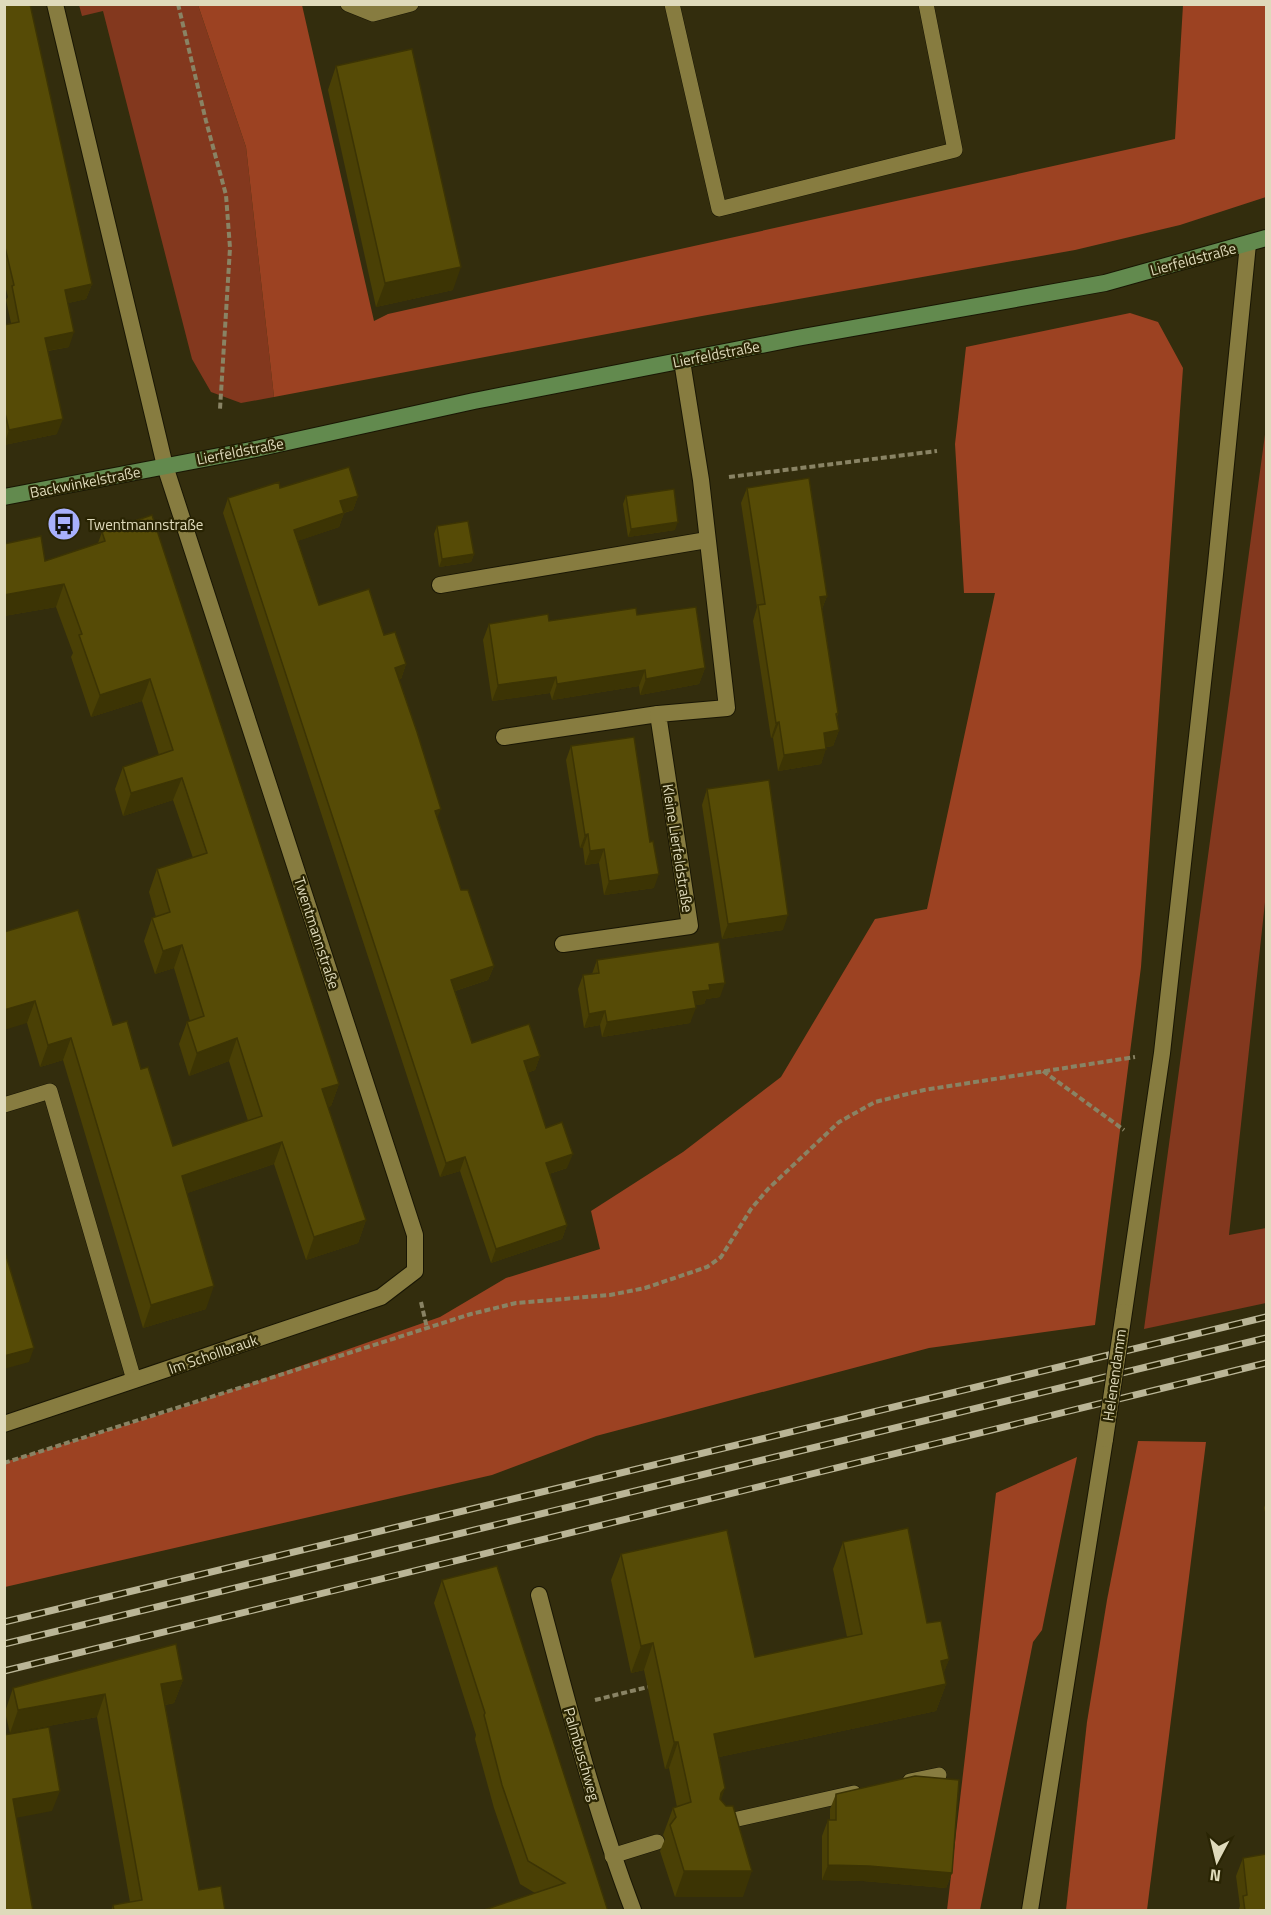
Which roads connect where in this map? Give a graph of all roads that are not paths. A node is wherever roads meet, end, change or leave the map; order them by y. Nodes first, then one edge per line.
1 (55, 4) edge
2 (348, 4) edge
3 (411, 4) edge
4 (672, 4) edge
5 (926, 4) edge
6 (1266, 238) edge
7 (1248, 244) junction
8 (682, 361) junction
9 (165, 466) junction
10 (4, 497) edge
11 (706, 540) junction
12 (441, 585) dead end
13 (657, 714) junction
14 (504, 737) dead end
15 (563, 944) dead end
16 (4, 1105) edge
17 (415, 1271) joint
18 (134, 1380) junction
19 (4, 1424) edge
20 (539, 1595) dead end
21 (939, 1775) dead end
22 (893, 1785) edge
23 (870, 1790) edge
24 (720, 1823) edge
25 (657, 1842) dead end
26 (612, 1856) junction
27 (633, 1911) edge
28 (1030, 1911) edge

1 - 9 street, Twentmannstraße
2 - 3 lane
4 - 5 lane
6 - 7 main road, Lierfeldstraße
7 - 8 main road, Lierfeldstraße
7 - 28 street, Helenendamm, bridge
8 - 9 main road, Lierfeldstraße
8 - 11 street
9 - 10 main road, Backwinkelstraße
9 - 17 street, Twentmannstraße
11 - 12 street
11 - 13 street
13 - 14 street
13 - 15 street, Kleine Lierfeldstraße
16 - 18 lane
17 - 18 street, Im Schollbrauk
18 - 19 street, Im Schollbrauk
20 - 26 street, Palmbuschweg
21 - 22 lane
23 - 24 lane
25 - 26 lane
26 - 27 street, Palmbuschweg

